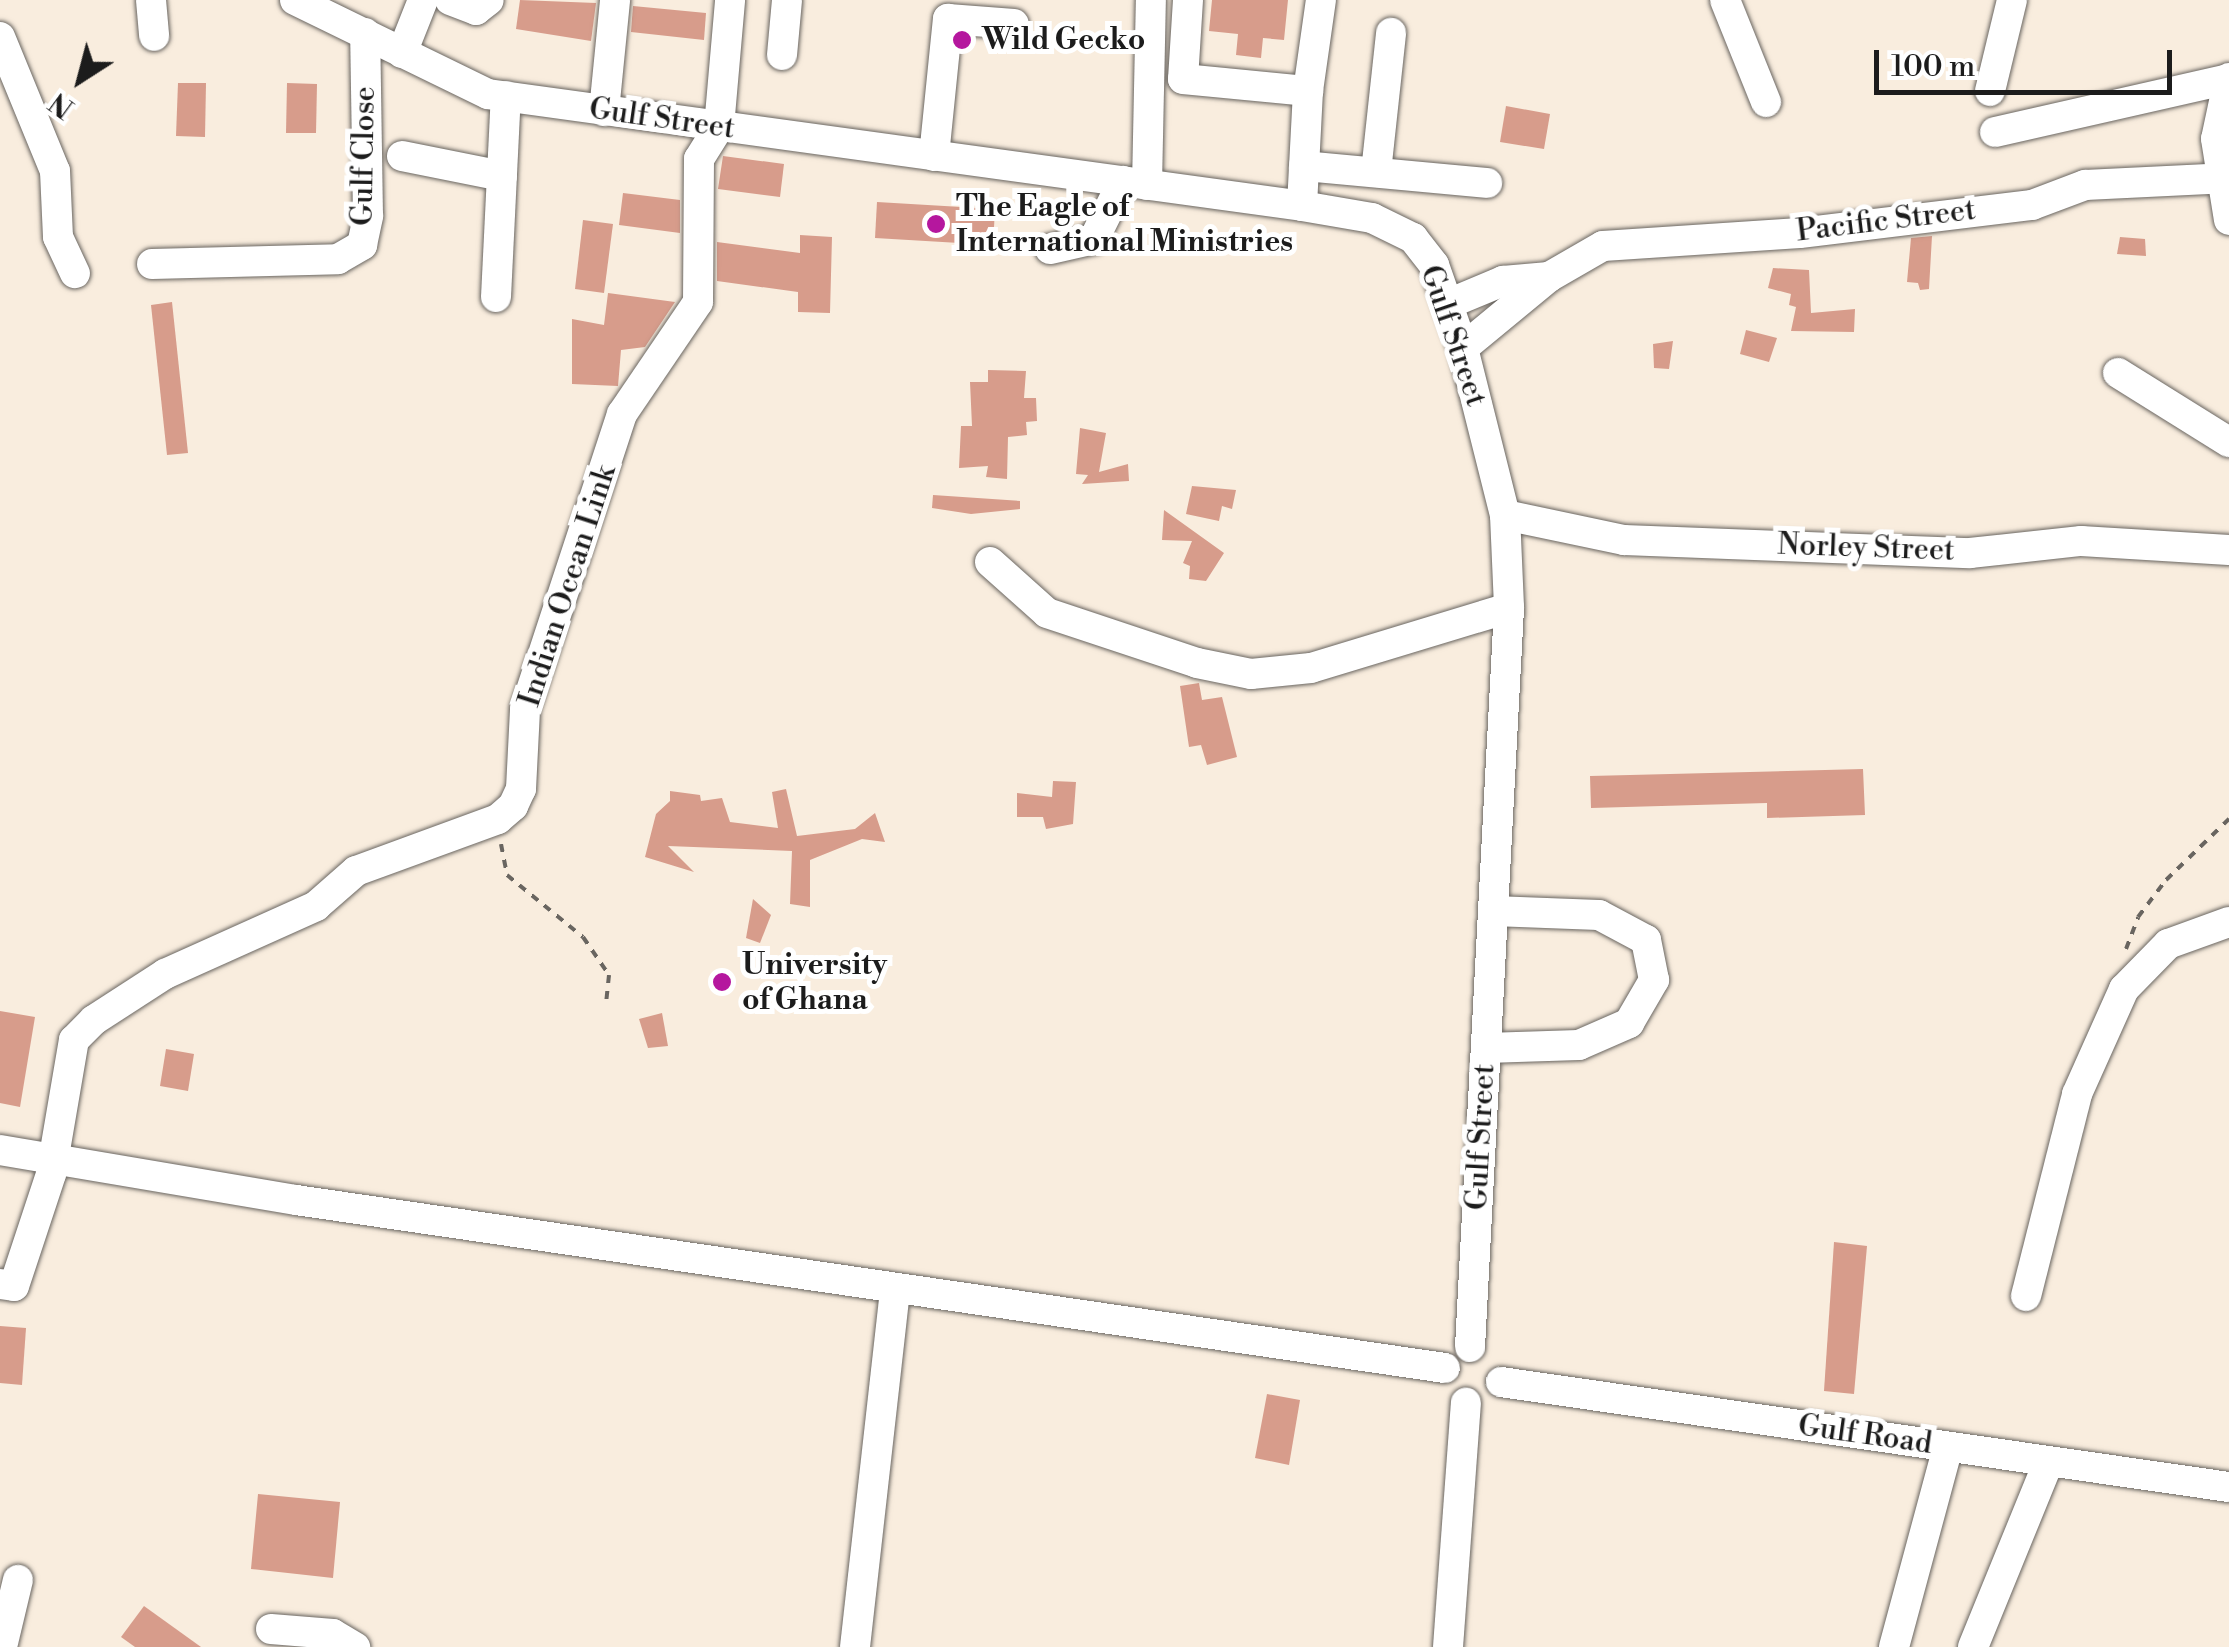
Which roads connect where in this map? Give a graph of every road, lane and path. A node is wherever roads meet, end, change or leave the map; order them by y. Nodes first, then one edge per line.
1 (151, 0) edge
2 (295, 0) edge
3 (423, 0) edge
4 (450, 0) edge
5 (488, 0) edge
6 (615, 0) edge
7 (730, 0) edge
8 (786, 0) edge
9 (1152, 0) edge
10 (1188, 0) edge
11 (1321, 0) edge
12 (1726, 0) edge
13 (2012, 0) edge
14 (1014, 24) dead end
15 (366, 33) junction
16 (1391, 33) dead end
17 (154, 36) dead end
18 (0, 37) edge
19 (402, 52) junction
20 (782, 55) dead end
21 (2229, 78) edge
22 (1308, 91) junction
23 (1990, 91) dead end
24 (506, 96) junction
25 (1766, 102) dead end
26 (604, 110) junction
27 (719, 127) junction
28 (1995, 132) dead end
29 (402, 156) dead end
30 (934, 156) junction
31 (1304, 166) junction
32 (1376, 172) junction
33 (502, 176) junction
34 (2223, 178) edge
35 (1135, 183) junction
36 (1487, 183) dead end
37 (1302, 206) junction
38 (2229, 220) edge
39 (1050, 248) dead end
40 (152, 264) dead end
41 (75, 273) dead end
42 (1548, 276) junction
43 (496, 297) dead end
44 (1448, 304) junction
45 (1463, 348) junction
46 (2118, 373) dead end
47 (2229, 442) edge
48 (1505, 514) junction
49 (2229, 550) edge
50 (990, 562) dead end
51 (1509, 608) junction
52 (498, 819) junction
53 (2229, 819) edge
54 (1493, 911) junction
55 (2229, 922) edge
56 (2124, 988) junction
57 (606, 1004) dead end
58 (1486, 1048) junction
59 (0, 1150) edge
60 (54, 1161) junction
61 (7, 1285) edge
62 (895, 1288) junction
63 (2026, 1296) dead end
64 (1470, 1346) junction
65 (1445, 1368) junction
66 (1500, 1382) junction
67 (1466, 1403) junction
68 (1948, 1447) junction
69 (2048, 1462) junction
70 (2229, 1487) edge
71 (18, 1580) dead end
72 (271, 1629) dead end
73 (2, 1647) edge
74 (356, 1647) edge
75 (856, 1647) edge
76 (1448, 1647) edge
77 (1894, 1647) edge
78 (1972, 1647) edge

1 - 17 street
2 - 15 street, Gulf Street
3 - 19 street
4 - 5 street
6 - 26 street
7 - 27 street, Indian Ocean Link
8 - 20 street
9 - 35 street
10 - 22 street
11 - 22 street
12 - 25 street
13 - 23 street
14 - 30 street
15 - 19 street, Gulf Street
15 - 40 street, Gulf Close
16 - 32 street
18 - 41 street
19 - 24 street, Gulf Street
21 - 28 street
21 - 34 street
22 - 31 street
24 - 26 street, Gulf Street
24 - 33 street
26 - 27 street, Gulf Street
27 - 30 street, Gulf Street
27 - 52 street, Indian Ocean Link
29 - 33 street
30 - 35 street, Gulf Street
31 - 32 street
31 - 37 street
32 - 36 street
33 - 43 street
34 - 38 street
34 - 42 street, Pacific Street
35 - 37 street, Gulf Street
35 - 39 street
37 - 44 street, Gulf Street
42 - 44 street, Pacific Street
42 - 45 street, Pacific Street
44 - 45 street, Gulf Street
45 - 48 street, Gulf Street
46 - 47 street
48 - 49 street, Norley Street
48 - 51 street, Gulf Street
50 - 51 street
51 - 54 street, Gulf Street
52 - 57 path
52 - 60 street
53 - 56 path
54 - 58 street, Gulf Street
54 - 58 street
55 - 56 street
56 - 63 street
58 - 64 street, Gulf Street
59 - 60 street
60 - 61 street
60 - 62 street
62 - 65 street
62 - 75 street
64 - 65 street
64 - 66 street
65 - 67 street
66 - 67 street
66 - 68 street, Gulf Road
67 - 76 street
68 - 69 street, Gulf Road
68 - 77 street
69 - 70 street, Gulf Road
69 - 78 street
71 - 73 street
72 - 74 street

